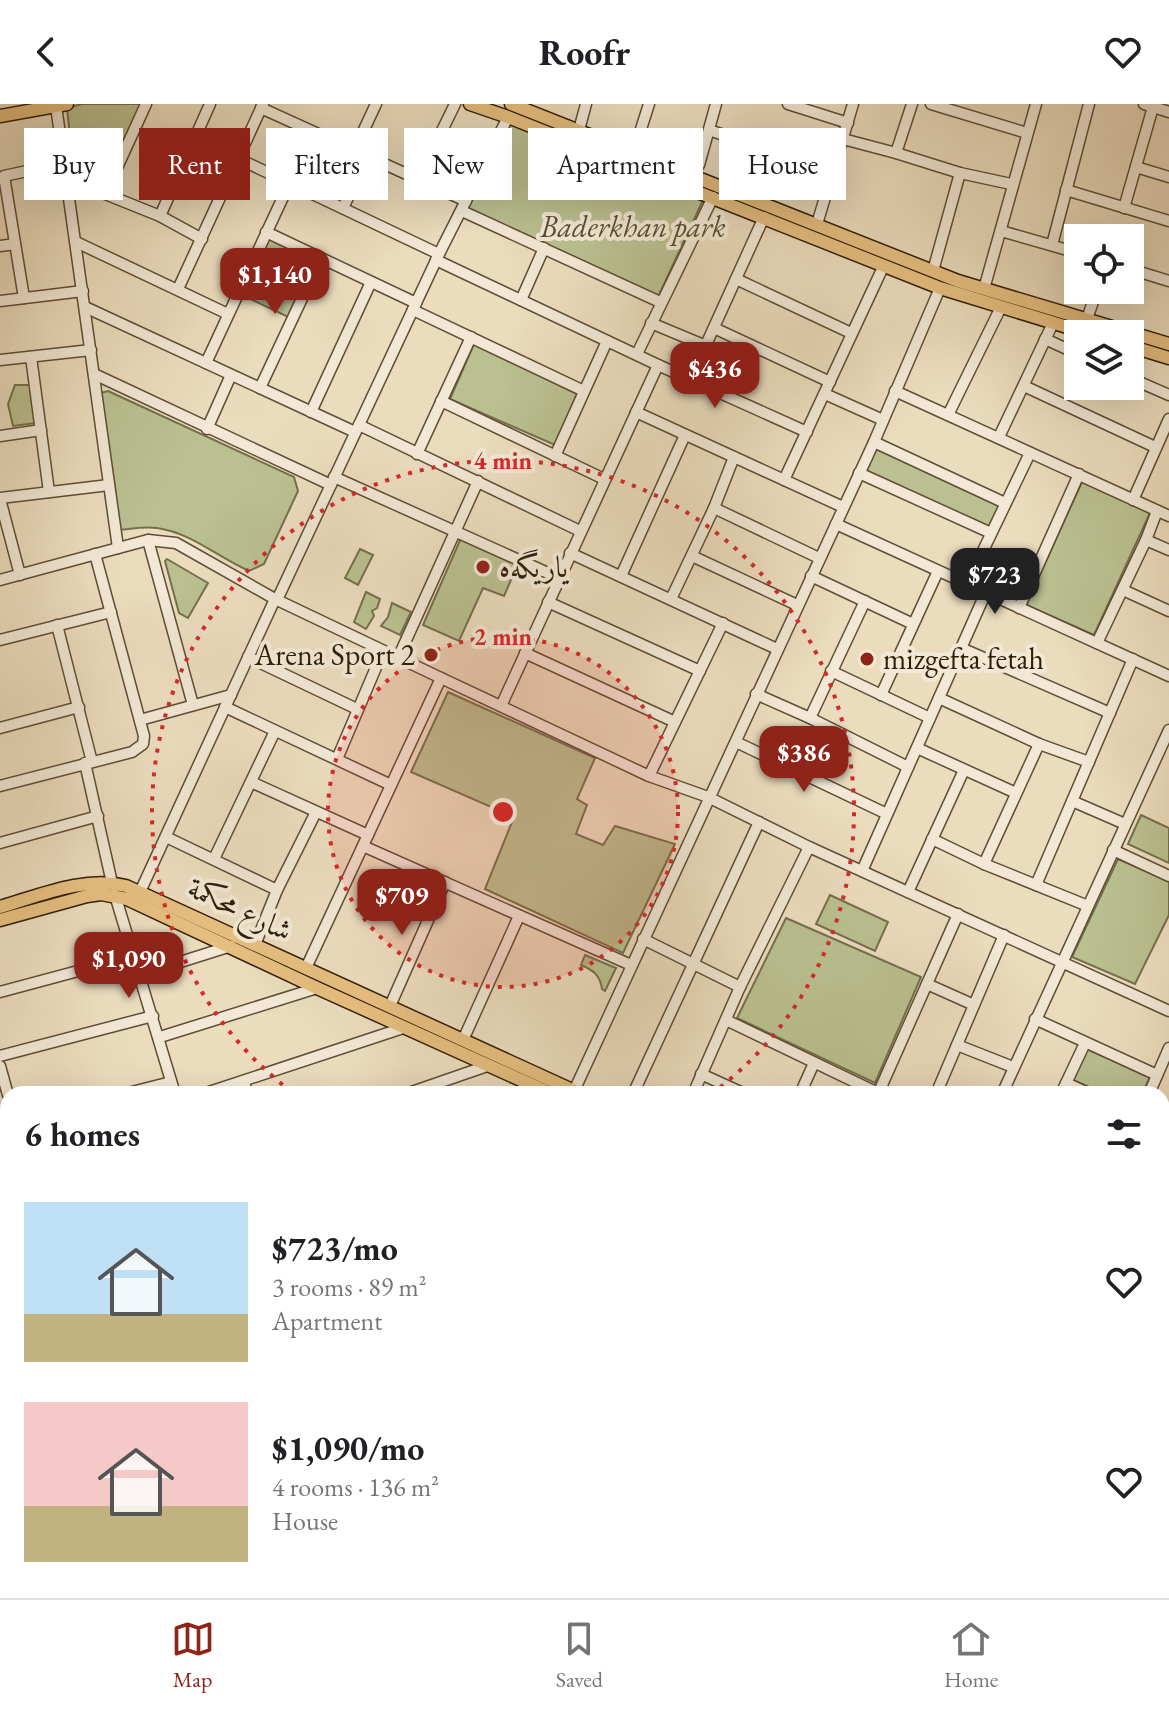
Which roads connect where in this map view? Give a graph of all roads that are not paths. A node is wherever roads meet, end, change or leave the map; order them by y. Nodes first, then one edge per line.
1 (146, 104) edge
2 (210, 104) edge
3 (376, 104) edge
4 (455, 104) edge
5 (586, 104) edge
6 (649, 104) edge
7 (716, 104) edge
8 (853, 104) edge
9 (912, 104) edge
10 (931, 104) edge
11 (1036, 104) edge
12 (1089, 104) edge
13 (61, 105) edge
14 (477, 105) edge
15 (792, 105) edge
16 (1148, 105) edge
17 (262, 106) edge
18 (536, 109) edge
19 (510, 110) edge
20 (1169, 112) edge
21 (0, 116) edge
22 (848, 123) junction
23 (62, 128) edge
24 (307, 128) edge
25 (365, 128) edge
26 (443, 128) edge
27 (575, 128) edge
28 (580, 128) edge
29 (641, 128) edge
30 (846, 129) edge
31 (709, 130) junction
32 (719, 133) edge
33 (1027, 133) junction
34 (250, 134) edge
35 (846, 140) edge
36 (703, 151) edge
37 (896, 153) junction
38 (123, 155) edge
39 (1136, 167) junction
40 (24, 171) edge
41 (960, 173) junction
42 (2, 176) edge
43 (1169, 177) edge
44 (703, 179) edge
45 (1011, 184) junction
46 (1066, 190) junction
47 (713, 197) junction
48 (71, 200) edge
49 (123, 200) edge
50 (220, 200) edge
51 (281, 200) edge
52 (327, 200) edge
53 (347, 200) edge
54 (453, 200) edge
55 (824, 200) edge
56 (464, 206) junction
57 (343, 208) junction
58 (1124, 208) junction
59 (160, 216) junction
60 (764, 217) junction
61 (1169, 221) edge
62 (817, 224) junction
63 (1001, 231) junction
64 (266, 232) junction
65 (202, 239) junction
66 (76, 242) junction
67 (15, 244) junction
68 (1052, 245) junction
69 (0, 246) edge
70 (544, 248) junction
71 (1064, 249) edge
72 (438, 257) junction
73 (321, 258) junction
74 (884, 265) junction
75 (933, 271) junction
76 (1144, 273) edge
77 (736, 279) junction
78 (1169, 281) edge
79 (371, 282) junction
80 (940, 288) junction
81 (178, 289) junction
82 (984, 289) junction
83 (83, 291) junction
84 (24, 298) junction
85 (521, 300) junction
86 (0, 301) edge
87 (660, 302) junction
88 (1092, 304) edge
89 (85, 307) junction
90 (414, 307) junction
91 (1001, 307) junction
92 (228, 314) junction
93 (1087, 319) joint
94 (651, 323) junction
95 (1053, 323) junction
96 (1064, 326) edge
97 (714, 328) junction
98 (851, 333) junction
99 (471, 337) junction
100 (1144, 338) edge
101 (1045, 339) junction
102 (607, 341) junction
103 (1169, 344) edge
104 (706, 346) junction
105 (1064, 348) edge
106 (91, 350) junction
107 (1144, 350) edge
108 (637, 354) junction
109 (31, 357) junction
110 (1169, 358) edge
111 (0, 360) edge
112 (206, 363) junction
113 (658, 365) junction
114 (94, 374) junction
115 (231, 375) junction
116 (690, 380) junction
117 (830, 382) junction
118 (1144, 384) edge
119 (1024, 386) junction
120 (260, 388) junction
121 (584, 391) junction
122 (895, 391) junction
123 (825, 394) junction
124 (1169, 395) edge
125 (441, 401) junction
126 (311, 412) junction
127 (636, 412) junction
128 (948, 415) junction
129 (1169, 419) edge
130 (883, 420) junction
131 (207, 429) junction
132 (357, 429) junction
133 (41, 430) junction
134 (807, 432) junction
135 (685, 435) junction
136 (0, 436) edge
137 (999, 437) junction
138 (874, 442) junction
139 (1155, 447) junction
140 (1030, 453) junction
141 (417, 454) junction
142 (555, 456) junction
143 (734, 457) junction
144 (859, 473) junction
145 (1079, 474) junction
146 (604, 479) junction
147 (784, 480) junction
148 (332, 481) junction
149 (478, 481) junction
150 (109, 485) junction
151 (49, 492) junction
152 (0, 499) edge
153 (1133, 500) junction
154 (1005, 503) junction
155 (843, 507) junction
156 (714, 508) junction
157 (1157, 511) junction
158 (1169, 516) edge
159 (836, 524) junction
160 (454, 531) junction
161 (580, 531) junction
162 (991, 533) junction
163 (148, 540) junction
164 (1146, 540) junction
165 (118, 548) junction
166 (1169, 550) edge
167 (570, 553) junction
168 (95, 554) junction
169 (692, 556) junction
170 (819, 558) junction
171 (938, 571) junction
172 (20, 575) junction
173 (621, 576) junction
174 (811, 576) junction
175 (559, 578) junction
176 (0, 580) edge
177 (967, 584) junction
178 (1123, 590) junction
179 (986, 592) junction
180 (671, 599) junction
181 (276, 600) junction
182 (865, 601) junction
183 (548, 602) junction
184 (797, 605) junction
185 (1019, 608) junction
186 (1169, 611) edge
187 (111, 612) junction
188 (723, 623) junction
189 (913, 624) junction
190 (57, 625) junction
191 (0, 640) edge
192 (1097, 643) junction
193 (961, 648) junction
194 (777, 649) junction
195 (383, 651) junction
196 (525, 653) junction
197 (248, 657) junction
198 (398, 658) junction
199 (1133, 659) junction
200 (700, 671) junction
201 (831, 671) junction
202 (1169, 676) edge
203 (441, 678) junction
204 (756, 694) junction
205 (231, 695) junction
206 (881, 695) junction
207 (939, 698) junction
208 (193, 705) junction
209 (501, 706) junction
210 (79, 707) junction
211 (225, 707) junction
212 (357, 709) junction
213 (1110, 713) junction
214 (810, 718) junction
215 (930, 718) junction
216 (140, 720) junction
217 (675, 722) junction
218 (0, 728) edge
219 (1169, 730) edge
220 (275, 731) junction
221 (736, 742) junction
222 (1039, 744) junction
223 (917, 748) junction
224 (337, 759) junction
225 (89, 762) junction
226 (1089, 762) junction
227 (908, 767) junction
228 (964, 770) junction
229 (649, 776) junction
230 (251, 782) junction
231 (391, 785) junction
232 (0, 786) edge
233 (1016, 793) junction
234 (708, 797) junction
235 (1072, 801) junction
236 (316, 812) junction
237 (887, 814) junction
238 (98, 816) junction
239 (759, 822) junction
240 (1125, 824) junction
241 (368, 835) junction
242 (166, 837) junction
243 (932, 839) junction
244 (0, 843) edge
245 (363, 846) junction
246 (809, 847) junction
247 (1113, 850) junction
248 (214, 859) junction
249 (984, 864) junction
250 (862, 871) junction
251 (1169, 876) edge
252 (445, 882) junction
253 (1036, 885) junction
254 (113, 889) junction
255 (277, 890) junction
256 (140, 892) junction
257 (908, 892) junction
258 (1088, 906) junction
259 (0, 907) edge
260 (958, 914) junction
261 (519, 916) junction
262 (0, 920) edge
263 (1004, 935) junction
264 (643, 939) junction
265 (255, 945) junction
266 (231, 946) junction
267 (134, 956) junction
268 (1062, 961) junction
269 (694, 964) junction
270 (631, 965) junction
271 (306, 968) junction
272 (139, 975) junction
273 (927, 984) junction
274 (740, 987) junction
275 (317, 988) junction
276 (0, 992) edge
277 (343, 993) junction
278 (974, 1005) junction
279 (390, 1006) junction
280 (1169, 1011) edge
281 (153, 1016) junction
282 (1035, 1019) junction
283 (726, 1020) junction
284 (403, 1028) junction
285 (160, 1037) junction
286 (463, 1040) junction
287 (1085, 1043) junction
288 (957, 1045) junction
289 (1169, 1048) edge
290 (0, 1056) edge
291 (814, 1063) junction
292 (0, 1066) edge
293 (487, 1066) junction
294 (1013, 1067) junction
295 (701, 1074) junction
296 (1157, 1075) junction
297 (244, 1081) junction
298 (171, 1082) junction
299 (6, 1086) edge
300 (155, 1086) edge
301 (172, 1086) edge
302 (228, 1086) edge
303 (245, 1086) edge
304 (429, 1086) edge
305 (524, 1086) edge
306 (564, 1086) edge
307 (580, 1086) edge
308 (637, 1086) edge
309 (696, 1086) edge
310 (727, 1086) edge
311 (804, 1086) edge
312 (862, 1086) edge
313 (882, 1086) edge
314 (939, 1086) edge
315 (1005, 1086) edge
316 (1065, 1086) edge
317 (1152, 1086) edge
318 (39, 1598) edge
319 (60, 1598) edge

1 - 38 street
2 - 59 street
3 - 25 street
4 - 26 street
5 - 28 street
6 - 29 street
7 - 31 street
8 - 22 street
9 - 37 street
10 - 33 street
11 - 33 street
12 - 46 street
13 - 21 main road
13 - 23 street
14 - 19 main road
15 - 22 street
16 - 20 street
16 - 39 street
17 - 24 street
17 - 34 street
18 - 19 main road
18 - 27 main road
19 - 47 main road
19 - 56 street
22 - 30 street
31 - 32 street
31 - 36 street
33 - 45 street
35 - 37 street
37 - 41 street
39 - 43 street
39 - 58 street
40 - 42 street
41 - 45 street
41 - 75 street
42 - 67 street
44 - 62 main road
45 - 63 street
46 - 58 street
46 - 68 street
47 - 60 main road
47 - 87 street
48 - 66 street
49 - 59 street
50 - 65 street
51 - 64 street
52 - 57 street
53 - 57 street
54 - 56 street
55 - 62 street
56 - 70 street
56 - 72 street
57 - 72 street
58 - 61 street
59 - 65 street
60 - 74 main road
60 - 77 street
62 - 75 main road
63 - 68 street
63 - 82 street
64 - 73 street
64 - 92 street
65 - 81 street
66 - 81 street
66 - 83 street
67 - 69 street
67 - 84 street
68 - 71 street
70 - 85 street
70 - 87 street
72 - 85 street
72 - 90 street
73 - 79 street
73 - 120 street
74 - 80 main road
74 - 98 street
75 - 82 main road
76 - 78 street
77 - 97 street
77 - 98 street
79 - 90 street
79 - 126 street
80 - 91 main road
80 - 122 street
81 - 92 street
82 - 93 main road
83 - 84 street
83 - 89 street
84 - 86 street
85 - 102 street
87 - 94 street
88 - 93 street
89 - 106 street
89 - 112 street
90 - 99 street
90 - 132 street
91 - 95 main road
91 - 128 street
92 - 112 street
94 - 104 street
94 - 108 street
95 - 96 main road
95 - 101 street
97 - 104 street
97 - 117 street
98 - 117 street
99 - 121 street
99 - 125 street
100 - 103 main road
101 - 105 street
101 - 119 street
102 - 108 street
102 - 121 street
104 - 116 street
106 - 109 street
106 - 114 street
107 - 110 main road
108 - 113 street
109 - 111 street
109 - 133 street
112 - 115 street
113 - 116 street
113 - 127 street
114 - 131 street
114 - 150 street
115 - 120 street
115 - 131 street
116 - 134 street
117 - 123 street
118 - 124 street
119 - 137 street
119 - 139 street
120 - 126 street
121 - 142 street
122 - 128 street
122 - 130 street
123 - 130 street
123 - 134 street
125 - 141 street
125 - 142 street
126 - 132 street
127 - 135 street
127 - 146 street
128 - 137 street
129 - 139 street
130 - 138 street
131 - 148 street
132 - 141 street
132 - 148 street
133 - 136 street
133 - 151 street
134 - 147 street
135 - 143 street
135 - 173 street
137 - 140 street
138 - 144 street
138 - 154 street
139 - 153 street
140 - 145 street
140 - 154 street
141 - 149 street
142 - 146 street
143 - 147 street
143 - 156 street
144 - 155 street
144 - 162 street
145 - 153 street
145 - 185 street
146 - 161 street
147 - 155 street
148 - 160 street
148 - 181 street
149 - 160 street
149 - 161 street
150 - 151 street
150 - 165 street
151 - 152 street
152 - 172 street
153 - 157 street
154 - 162 street
155 - 159 street
156 - 169 street
156 - 170 street
157 - 158 street
157 - 164 street
159 - 170 street
159 - 171 street
160 - 175 street
160 - 198 street
161 - 167 street
162 - 177 street
163 - 165 street
163 - 181 street
163 - 208 street
164 - 166 street
164 - 178 street
165 - 168 street
167 - 173 street
167 - 175 street
168 - 172 street
168 - 187 street
169 - 180 street
169 - 184 street
170 - 174 street
171 - 177 street
171 - 189 street
172 - 176 street
173 - 180 street
174 - 182 street
174 - 184 street
175 - 183 street
177 - 179 street
178 - 186 street
178 - 192 street
179 - 185 street
179 - 193 street
180 - 188 street
181 - 195 street
181 - 197 street
182 - 189 street
182 - 201 street
183 - 196 street
183 - 200 street
184 - 194 street
185 - 192 street
187 - 190 street
187 - 216 street
188 - 194 street
188 - 200 street
189 - 206 street
190 - 191 street
190 - 210 street
192 - 199 street
193 - 207 street
193 - 213 street
194 - 204 street
195 - 198 street
195 - 212 street
196 - 209 street
196 - 217 street
197 - 205 street
197 - 212 street
198 - 203 street
199 - 202 street
199 - 213 street
200 - 217 street
201 - 206 street
201 - 214 street
203 - 209 street
203 - 231 street
204 - 214 street
204 - 221 street
205 - 208 street
205 - 211 street
206 - 215 street
207 - 215 street
207 - 222 street
208 - 216 street
209 - 229 street
210 - 218 street
210 - 225 street
211 - 220 street
211 - 242 street
212 - 224 street
213 - 226 street
214 - 227 street
215 - 223 street
216 - 225 street
217 - 229 street
219 - 240 street
220 - 224 street
220 - 230 street
221 - 234 street
221 - 237 street
222 - 226 street
222 - 233 street
223 - 227 street
223 - 228 street
224 - 231 street
225 - 232 street
225 - 238 street
226 - 235 street
227 - 237 street
228 - 233 street
228 - 243 street
229 - 234 street
230 - 236 street
230 - 248 street
231 - 241 street
233 - 249 street
234 - 239 street
234 - 264 street
235 - 240 street
235 - 253 street
236 - 241 street
236 - 255 street
237 - 250 street
238 - 244 street
238 - 254 street
239 - 246 street
239 - 269 street
240 - 247 street
241 - 245 street
242 - 248 street
242 - 256 street
243 - 249 street
243 - 257 street
245 - 252 street
245 - 271 street
246 - 250 street
246 - 274 street
247 - 251 street
247 - 258 street
248 - 255 street
249 - 253 street
250 - 257 street
252 - 261 street
252 - 279 street
253 - 258 street
254 - 256 main road, شارع محكمة
254 - 259 main road, شارع محكمة
254 - 262 main road, شارع محكمة
254 - 266 main road, شارع محكمة
254 - 267 street
255 - 265 street
256 - 265 main road, شارع محكمة
257 - 260 street
258 - 268 street
260 - 263 street
260 - 273 street
261 - 270 street
261 - 286 street
263 - 268 street
263 - 278 street
264 - 269 street
264 - 270 street
265 - 271 main road, شارع محكمة
266 - 272 street
266 - 275 main road, شارع محكمة
267 - 272 street
267 - 276 street
268 - 280 street
268 - 282 street
269 - 274 street
269 - 308 street
270 - 307 street
271 - 277 main road, شارع محكمة
272 - 281 street
273 - 278 street
273 - 313 street
274 - 283 street
275 - 277 main road, شارع محكمة
275 - 285 street
277 - 279 main road, شارع محكمة
277 - 284 main road, شارع محكمة
278 - 288 street
279 - 286 main road, شارع محكمة
281 - 285 street
281 - 290 street
282 - 287 street
282 - 294 street
283 - 291 street
283 - 295 street
284 - 293 main road, شارع محكمة
284 - 297 street
285 - 298 street
286 - 306 main road, شارع محكمة
287 - 296 street
287 - 316 street
288 - 294 street
288 - 314 street
289 - 296 street
291 - 311 street
291 - 312 street
292 - 299 street
293 - 304 street
293 - 305 main road, شارع محكمة
294 - 315 street
295 - 309 street
295 - 310 street
296 - 317 street
297 - 302 street
297 - 303 street
298 - 300 street
298 - 301 street
318 - 319 main road

